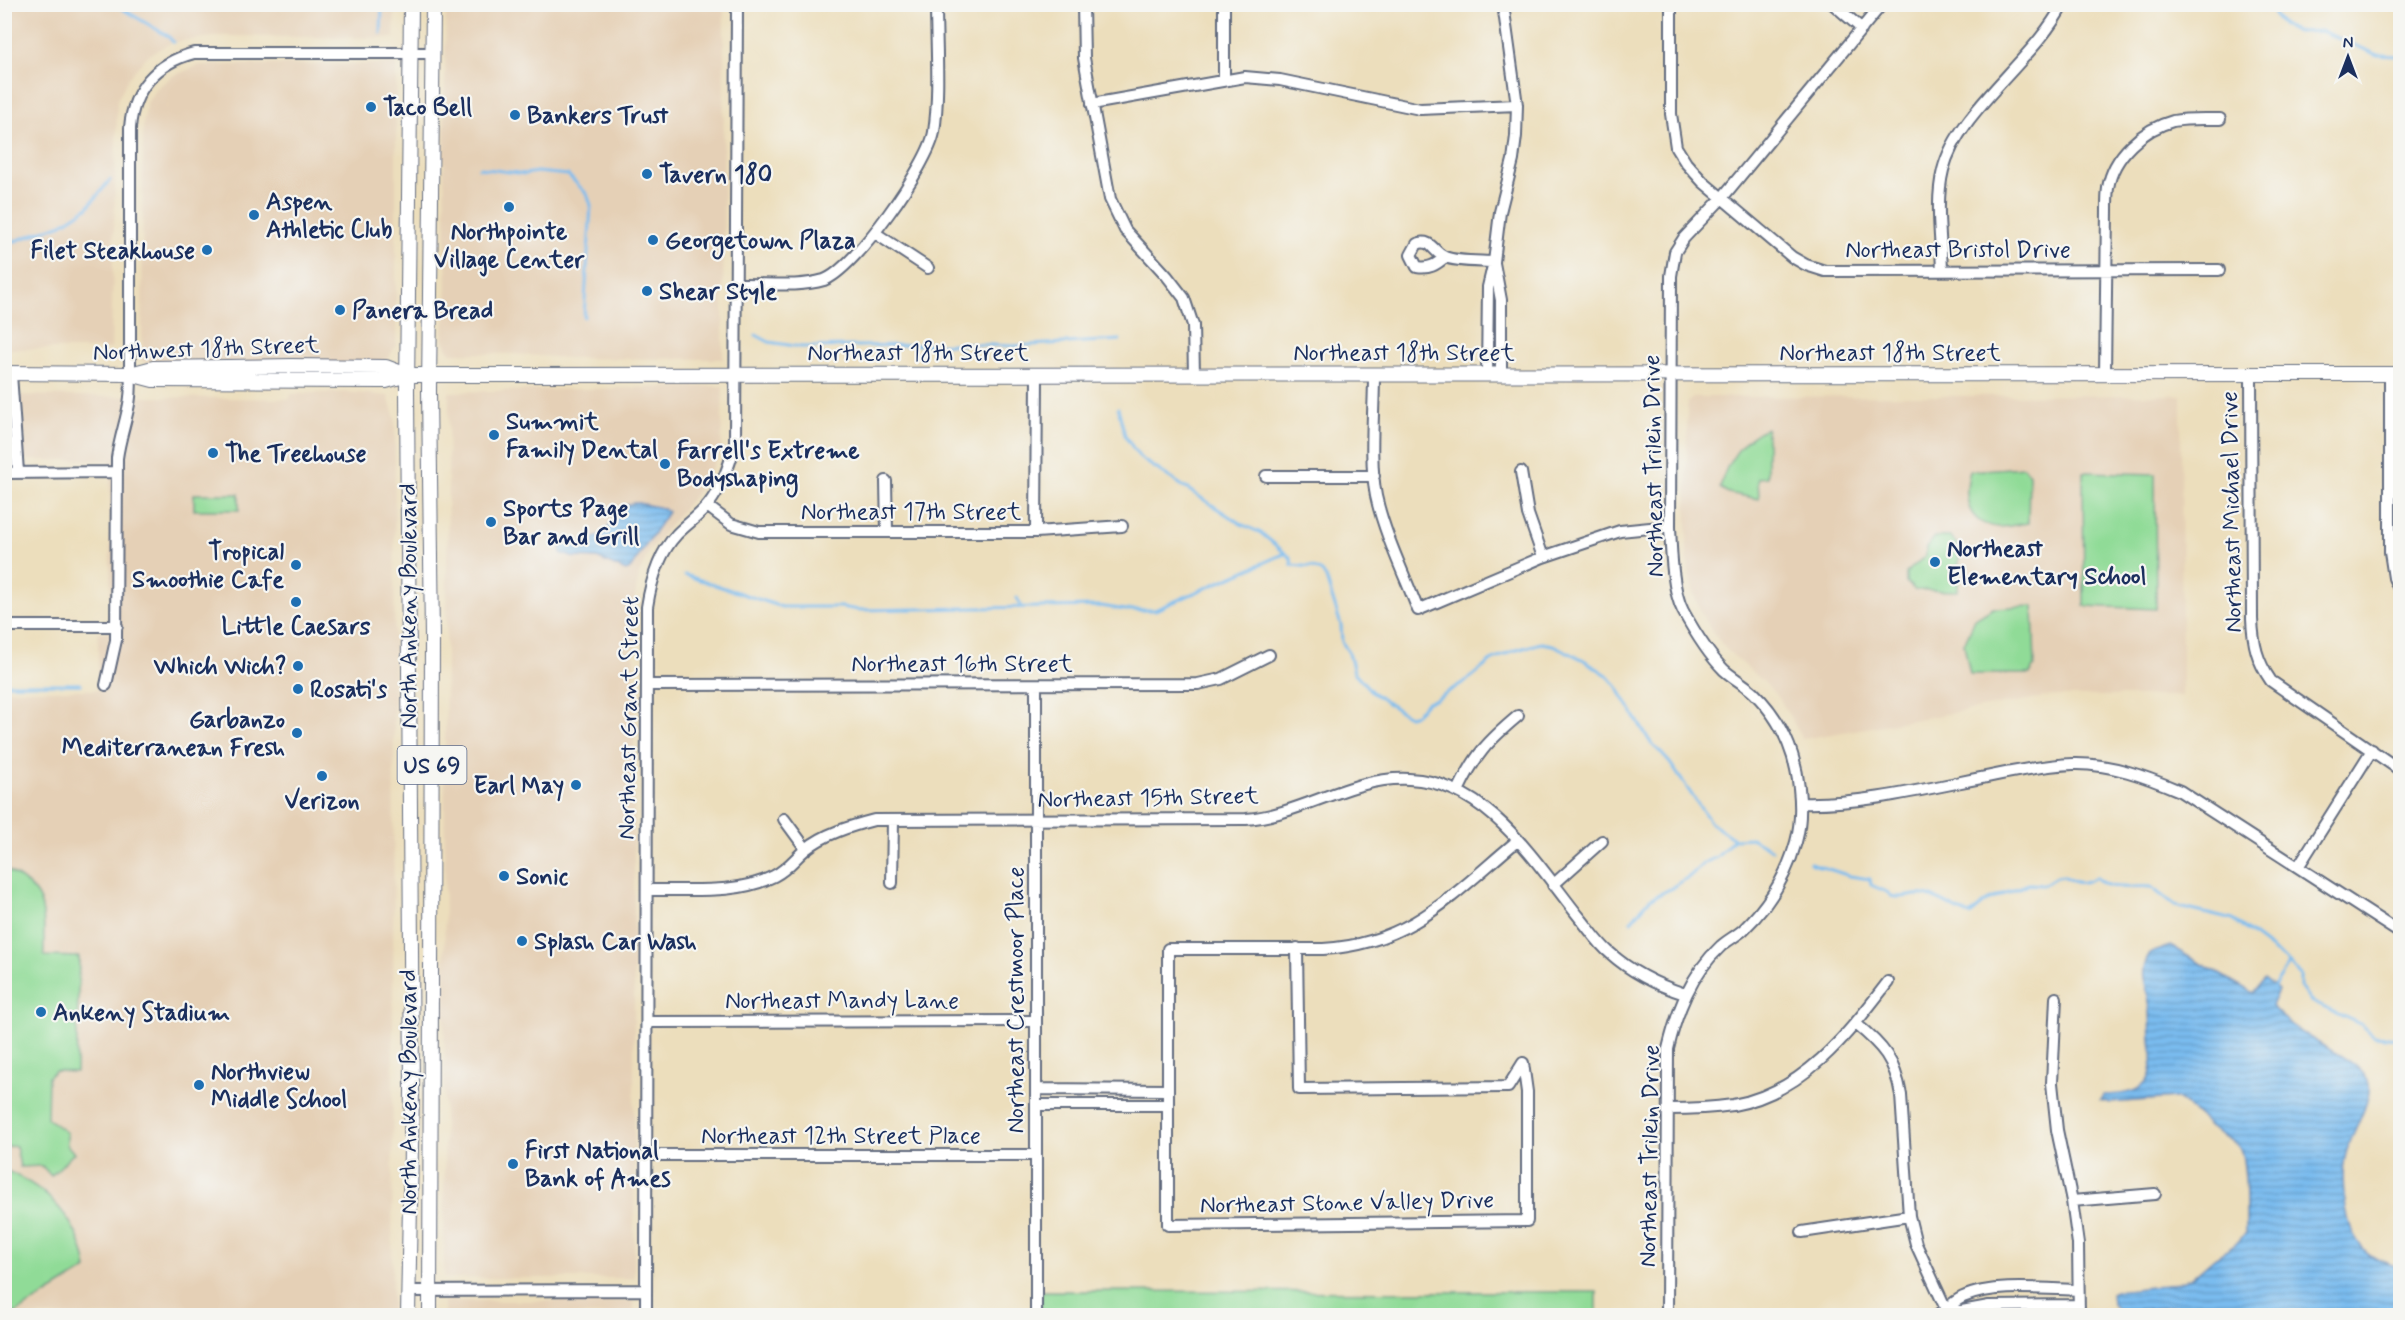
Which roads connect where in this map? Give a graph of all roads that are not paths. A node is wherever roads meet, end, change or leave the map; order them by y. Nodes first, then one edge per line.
1 (411, 4) edge
2 (433, 4) edge
3 (737, 4) edge
4 (936, 4) edge
5 (1083, 4) edge
6 (1224, 4) edge
7 (1503, 4) edge
8 (1671, 4) edge
9 (1833, 4) edge
10 (1882, 4) edge
11 (2063, 4) edge
12 (1862, 29) junction
13 (410, 52) junction
14 (432, 53) junction
15 (1224, 80) junction
16 (1092, 104) junction
17 (1517, 105) junction
18 (2220, 119) dead end
19 (1722, 198) junction
20 (875, 232) junction
21 (1445, 257) dead end
22 (1494, 262) junction
23 (928, 268) dead end
24 (1942, 270) junction
25 (2106, 270) junction
26 (2219, 270) dead end
27 (737, 284) junction
28 (6, 374) edge
29 (130, 374) junction
30 (1037, 374) junction
31 (2395, 374) edge
32 (407, 375) junction
33 (429, 375) junction
34 (1194, 375) junction
35 (1374, 375) junction
36 (1487, 375) junction
37 (1501, 375) junction
38 (1671, 375) junction
39 (2105, 375) junction
40 (2251, 375) junction
41 (736, 376) junction
42 (18, 472) junction
43 (116, 472) junction
44 (1521, 472) dead end
45 (4, 473) edge
46 (1266, 476) dead end
47 (1374, 476) junction
48 (886, 481) dead end
49 (706, 506) junction
50 (1122, 526) dead end
51 (1670, 526) junction
52 (887, 531) junction
53 (1036, 532) junction
54 (1543, 557) junction
55 (2400, 591) edge
56 (4, 626) edge
57 (117, 626) junction
58 (1269, 655) dead end
59 (106, 685) dead end
60 (648, 685) junction
61 (1036, 685) junction
62 (1518, 717) dead end
63 (2372, 750) junction
64 (2400, 770) edge
65 (1458, 791) junction
66 (1800, 803) junction
67 (784, 819) dead end
68 (1037, 819) junction
69 (893, 820) junction
70 (1517, 841) junction
71 (1602, 841) dead end
72 (806, 849) junction
73 (2298, 867) junction
74 (892, 883) dead end
75 (1553, 885) junction
76 (647, 890) junction
77 (2397, 931) dead end
78 (1297, 948) junction
79 (1888, 982) dead end
80 (1685, 994) junction
81 (2056, 998) dead end
82 (1036, 1020) junction
83 (647, 1022) junction
84 (1856, 1024) junction
85 (1508, 1087) junction
86 (1036, 1089) junction
87 (1167, 1090) junction
88 (1527, 1092) junction
89 (1036, 1105) junction
90 (1167, 1105) junction
91 (1668, 1109) junction
92 (647, 1155) junction
93 (1036, 1155) junction
94 (2155, 1194) dead end
95 (2072, 1201) junction
96 (1909, 1216) junction
97 (1802, 1232) dead end
98 (646, 1290) junction
99 (2078, 1290) junction
100 (408, 1291) junction
101 (430, 1291) junction
102 (1946, 1309) junction
103 (2079, 1310) edge
104 (408, 1316) edge
105 (430, 1316) edge
106 (646, 1316) edge
107 (1036, 1316) edge
108 (1667, 1316) edge
109 (1936, 1316) edge

1 - 13 main road, North Ankeny Boulevard / US 69
2 - 14 main road, North Ankeny Boulevard / US 69
3 - 27 street, Northeast Grant Street
4 - 20 street
5 - 16 street
6 - 15 street
7 - 17 street
8 - 19 street, Northeast Bristol Drive
9 - 12 street
10 - 12 street, Northeast Trilein Drive
11 - 24 street
12 - 19 street, Northeast Trilein Drive
13 - 14 street
13 - 29 street
13 - 32 main road, North Ankeny Boulevard / US 69
14 - 33 main road, North Ankeny Boulevard / US 69
15 - 16 street
15 - 17 street
16 - 34 street
17 - 22 street
18 - 25 street
19 - 24 street, Northeast Bristol Drive
19 - 38 street, Northeast Trilein Drive
20 - 23 street
20 - 27 street
21 - 22 street
22 - 36 street
22 - 37 street
24 - 25 street, Northeast Bristol Drive
25 - 26 street, Northeast Bristol Drive
25 - 39 street
27 - 41 street, Northeast Grant Street
28 - 29 main road, Northwest 18th Street
28 - 42 street
29 - 32 main road, Northwest 18th Street
29 - 43 street
30 - 34 main road, Northeast 18th Street
30 - 41 main road, Northeast 18th Street
30 - 53 street
31 - 40 main road, Northeast 18th Street
31 - 55 street
32 - 33 main road, Northeast 18th Street
32 - 100 main road, North Ankeny Boulevard / US 69
33 - 41 main road, Northeast 18th Street
33 - 101 main road, North Ankeny Boulevard / US 69
34 - 35 main road, Northeast 18th Street
35 - 36 main road, Northeast 18th Street
35 - 47 street
36 - 37 main road, Northeast 18th Street
37 - 38 main road, Northeast 18th Street
38 - 39 main road, Northeast 18th Street
38 - 51 street, Northeast Trilein Drive
39 - 40 main road, Northeast 18th Street
40 - 63 street, Northeast Michael Drive
41 - 49 street, Northeast Grant Street
42 - 43 street
42 - 45 street
43 - 57 street
44 - 54 street
46 - 47 street
47 - 54 street
48 - 52 street
49 - 52 street, Northeast 17th Street
49 - 60 street, Northeast Grant Street
50 - 53 street, Northeast 17th Street
51 - 54 street
51 - 66 street, Northeast Trilein Drive
52 - 53 street, Northeast 17th Street
56 - 57 street
57 - 59 street
58 - 61 street, Northeast 16th Street
60 - 61 street, Northeast 16th Street
60 - 76 street, Northeast Grant Street
61 - 68 street, Northeast Crestmoor Place
62 - 65 street
63 - 64 street
63 - 73 street
65 - 68 street, Northeast 15th Street
65 - 70 street, Northeast 15th Street
66 - 73 street
66 - 80 street, Northeast Trilein Drive
67 - 72 street
68 - 69 street, Northeast 15th Street
68 - 82 street, Northeast Crestmoor Place
69 - 72 street, Northeast 15th Street
69 - 74 street
70 - 75 street, Northeast 15th Street
70 - 78 street
71 - 75 street
72 - 76 street, Northeast 15th Street
73 - 77 street
75 - 80 street, Northeast 15th Street
76 - 83 street, Northeast Grant Street
78 - 85 street
78 - 87 street
79 - 84 street
80 - 91 street, Northeast Trilein Drive
81 - 95 street
82 - 83 street, Northeast Mandy Lane
82 - 86 street, Northeast Crestmoor Place
83 - 92 street, Northeast Grant Street
84 - 91 street
84 - 96 street
85 - 88 street
85 - 88 street
86 - 87 street
86 - 89 street, Northeast Crestmoor Place
87 - 90 street
88 - 90 street, Northeast Stone Valley Drive
89 - 90 street
89 - 93 street, Northeast Crestmoor Place
91 - 108 street, Northeast Trilein Drive
92 - 93 street, Northeast 12th Street Place
92 - 98 street, Northeast Grant Street
93 - 107 street, Northeast Crestmoor Place
94 - 95 street
95 - 99 street
96 - 97 street
96 - 102 street
98 - 101 street
98 - 106 street, Northeast Grant Street
99 - 102 street
99 - 103 street
100 - 101 street
100 - 104 main road, North Ankeny Boulevard / US 69
101 - 105 main road, North Ankeny Boulevard / US 69
102 - 103 street
102 - 109 street

